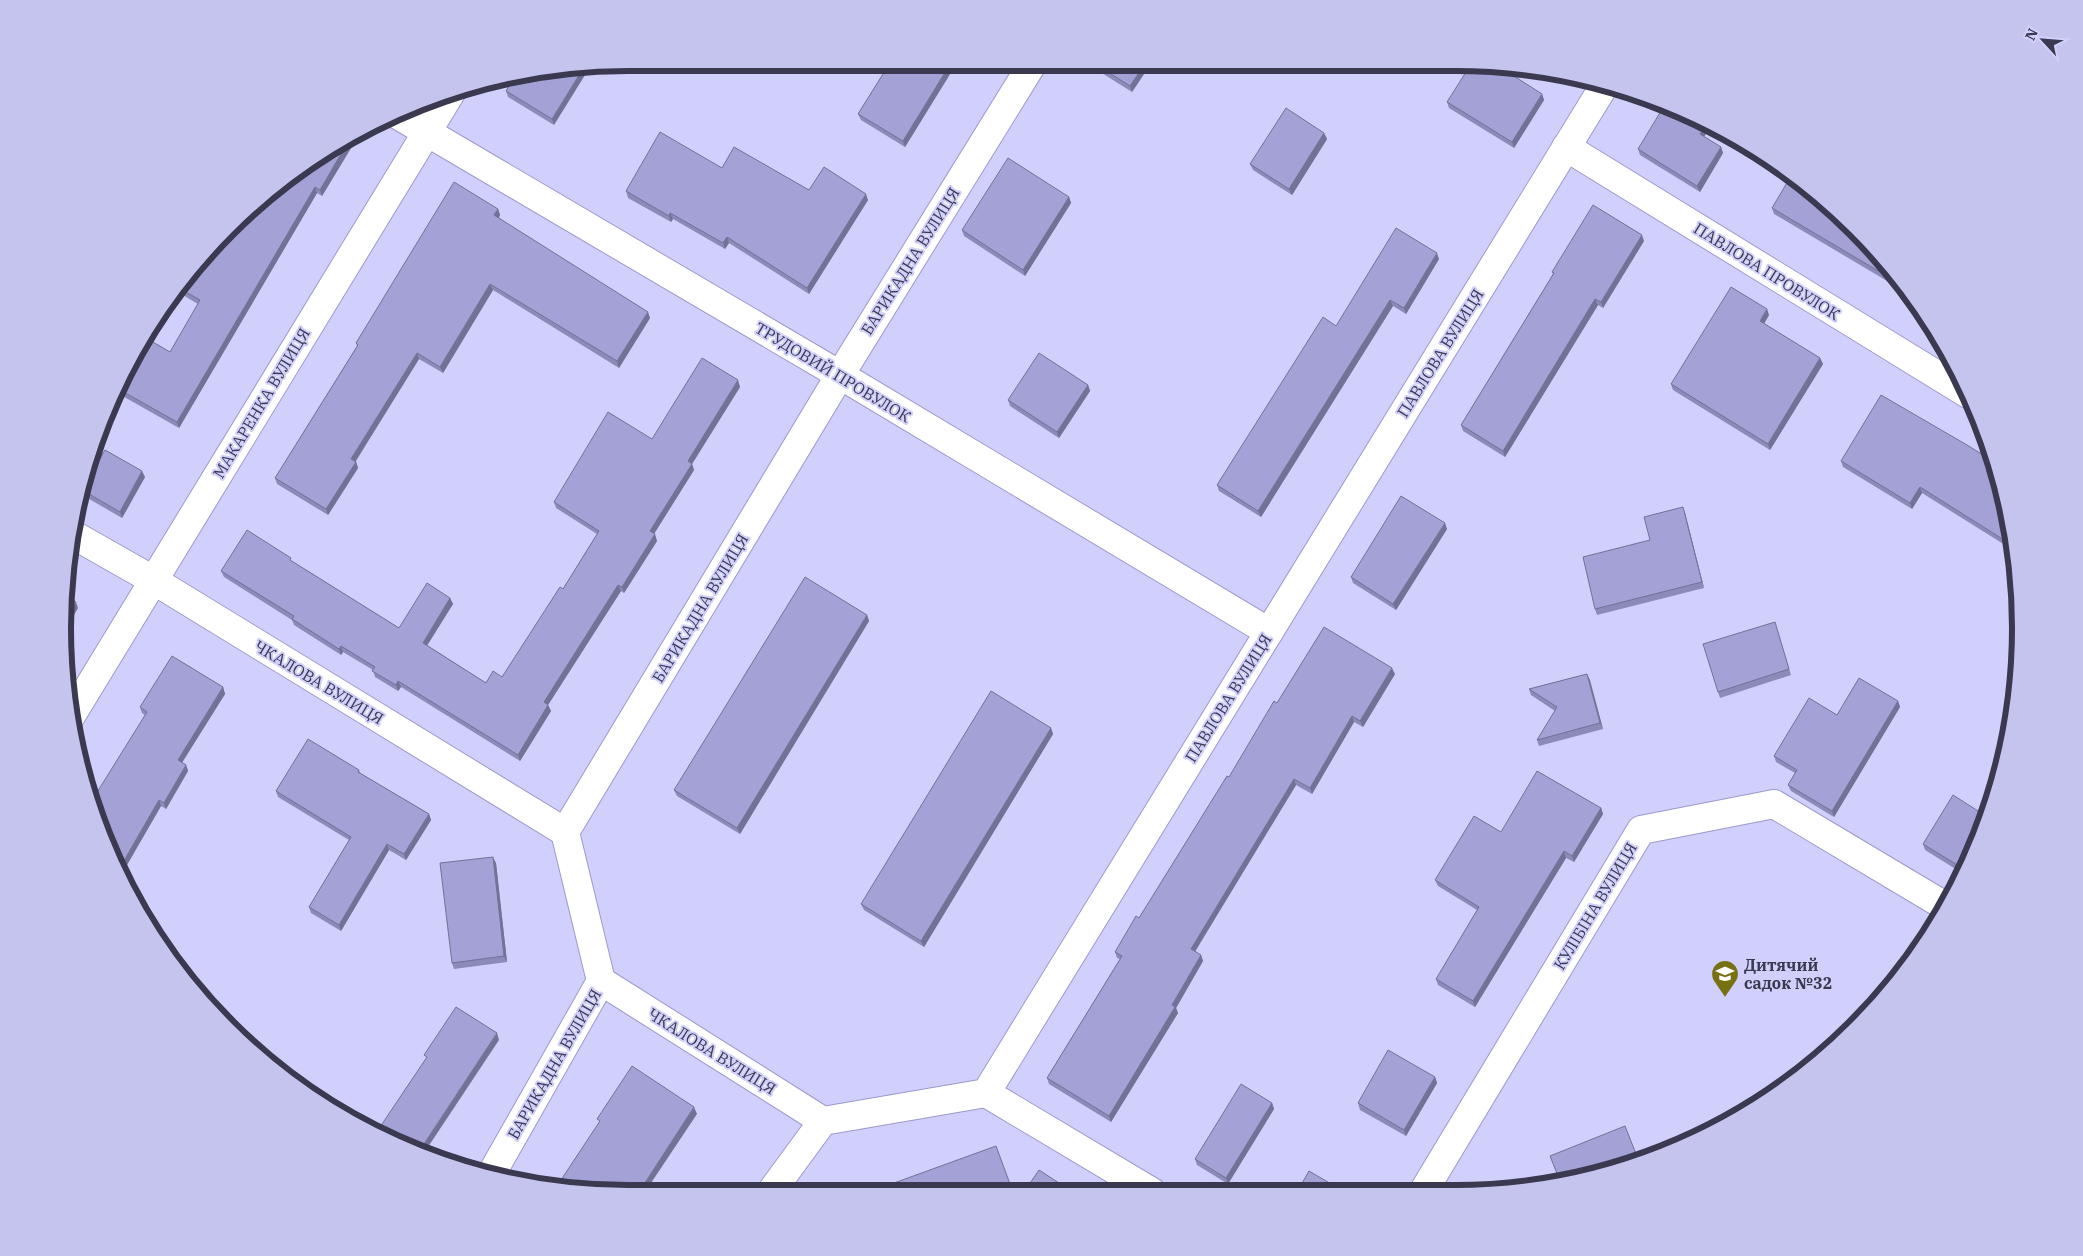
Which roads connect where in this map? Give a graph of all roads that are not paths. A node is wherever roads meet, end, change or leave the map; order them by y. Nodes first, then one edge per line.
1 (1028, 71) edge
2 (1601, 91) edge
3 (444, 103) edge
4 (404, 119) edge
5 (426, 131) junction
6 (1566, 147) junction
7 (840, 375) junction
8 (1956, 387) edge
9 (79, 538) edge
10 (153, 580) junction
11 (1269, 632) junction
12 (77, 706) edge
13 (565, 832) junction
14 (1939, 902) edge
15 (601, 981) junction
16 (986, 1094) junction
17 (822, 1121) junction
18 (495, 1168) edge
19 (776, 1185) edge
20 (1140, 1185) edge
21 (1427, 1185) edge

1 - 7 street, БАРИКАДНА ВУЛИЦЯ
2 - 6 street, ПАВЛОВА ВУЛИЦЯ
3 - 5 street, МАКАРЕНКА ВУЛИЦЯ
4 - 5 street, ТРУДОВИЙ ПРОВУЛОК
5 - 7 street, ТРУДОВИЙ ПРОВУЛОК
5 - 10 street, МАКАРЕНКА ВУЛИЦЯ
6 - 8 street, ПАВЛОВА ПРОВУЛОК
6 - 11 street, ПАВЛОВА ВУЛИЦЯ
7 - 11 street, ТРУДОВИЙ ПРОВУЛОК
7 - 13 street, БАРИКАДНА ВУЛИЦЯ
9 - 10 street, ЧКАЛОВА ВУЛИЦЯ
10 - 12 street, МАКАРЕНКА ВУЛИЦЯ
10 - 13 street, ЧКАЛОВА ВУЛИЦЯ
11 - 16 street, ПАВЛОВА ВУЛИЦЯ
13 - 15 street, БАРИКАДНА ВУЛИЦЯ
14 - 21 street, КУЛІБІНА ВУЛИЦЯ
15 - 17 street, ЧКАЛОВА ВУЛИЦЯ
15 - 18 street, БАРИКАДНА ВУЛИЦЯ
16 - 17 street
16 - 20 street
17 - 19 street

